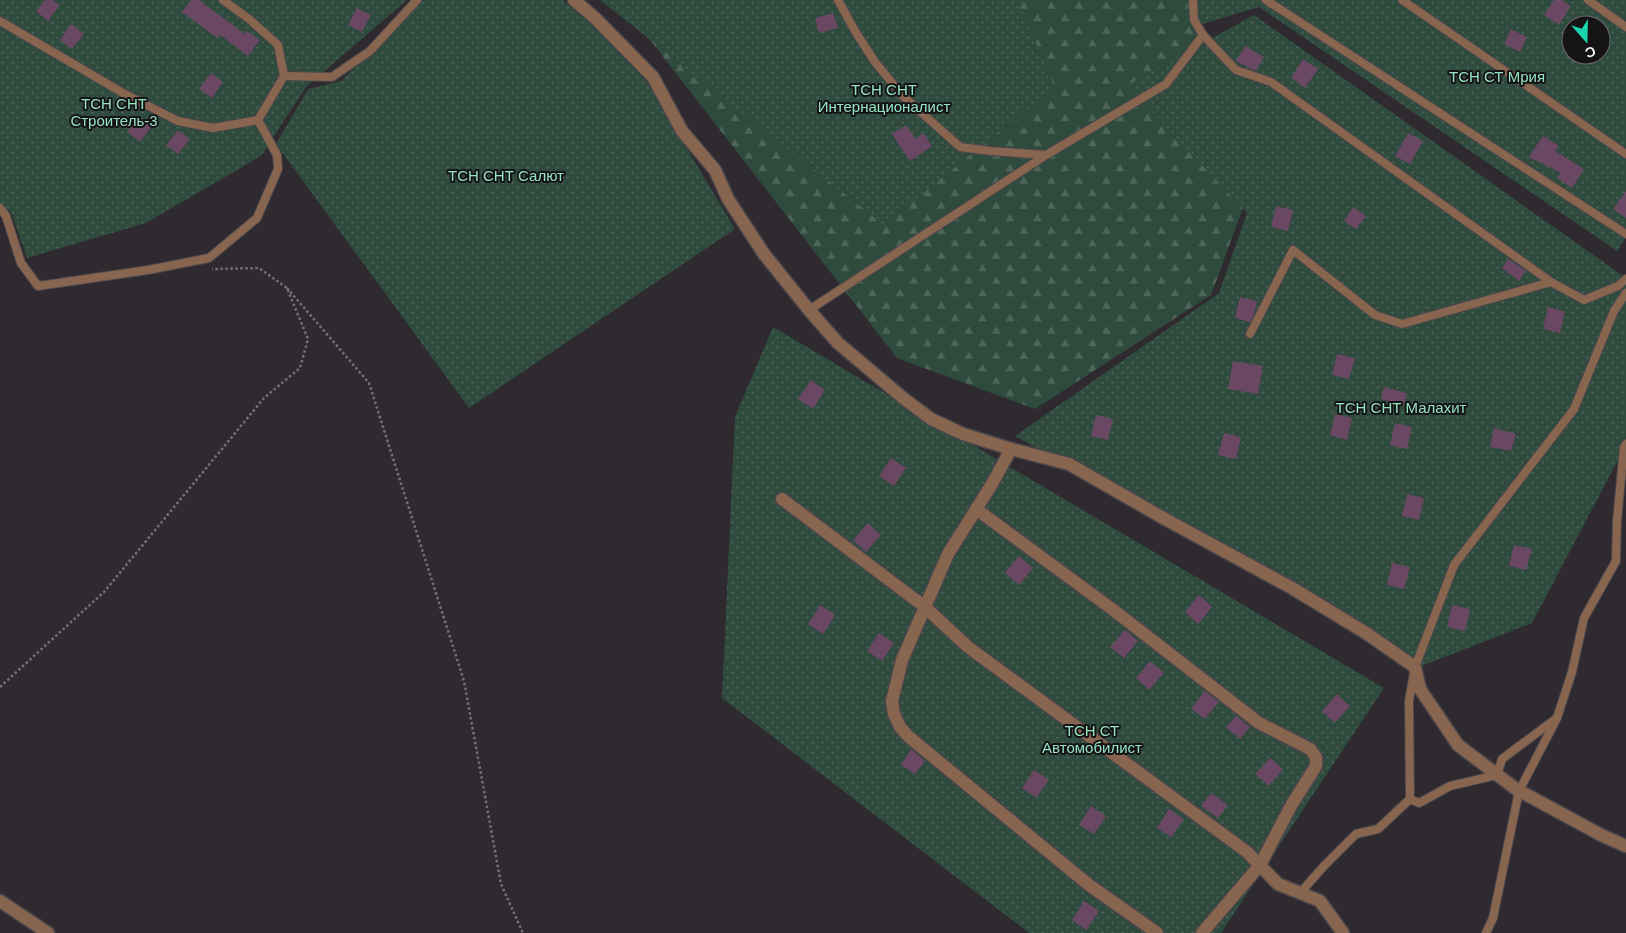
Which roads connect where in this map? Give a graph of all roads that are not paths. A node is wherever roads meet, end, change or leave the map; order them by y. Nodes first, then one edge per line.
1 (222, 0) edge
2 (417, 0) edge
3 (574, 0) edge
4 (838, 0) edge
5 (1193, 0) edge
6 (1266, 0) edge
7 (1402, 0) edge
8 (1588, 0) edge
9 (0, 21) edge
10 (1626, 27) edge
11 (1203, 36) junction
12 (284, 76) junction
13 (258, 120) junction
14 (1626, 154) edge
15 (1046, 155) junction
16 (0, 208) edge
17 (1626, 234) edge
18 (1626, 279) edge
19 (1551, 282) junction
20 (1626, 293) edge
21 (809, 310) junction
22 (1250, 334) dead end
23 (1626, 444) edge
24 (1011, 449) junction
25 (782, 499) dead end
26 (976, 509) junction
27 (925, 607) junction
28 (1415, 667) junction
29 (1557, 718) junction
30 (1497, 775) junction
31 (1519, 790) junction
32 (1410, 799) junction
33 (1626, 846) edge
34 (1260, 865) junction
35 (1301, 892) junction
36 (0, 902) edge
37 (48, 933) edge
38 (1157, 933) edge
39 (1202, 933) edge
40 (1343, 933) edge
41 (1486, 933) edge

1 - 12 lane
2 - 12 lane
3 - 21 street
4 - 15 lane
5 - 11 lane
6 - 17 lane
7 - 14 lane
8 - 10 lane
9 - 13 lane
11 - 15 lane
11 - 19 lane
12 - 13 lane
13 - 16 lane
15 - 21 lane
18 - 19 lane
19 - 22 lane
20 - 28 lane
21 - 24 street
23 - 29 lane
24 - 26 street
24 - 28 street
25 - 27 street
26 - 27 street
26 - 34 street
27 - 34 street
27 - 38 street
28 - 30 street
28 - 32 lane
29 - 30 lane
29 - 31 lane
30 - 31 street
30 - 32 lane
31 - 33 street
31 - 41 lane
32 - 35 lane
34 - 35 street
34 - 39 street
35 - 40 street
36 - 37 street

